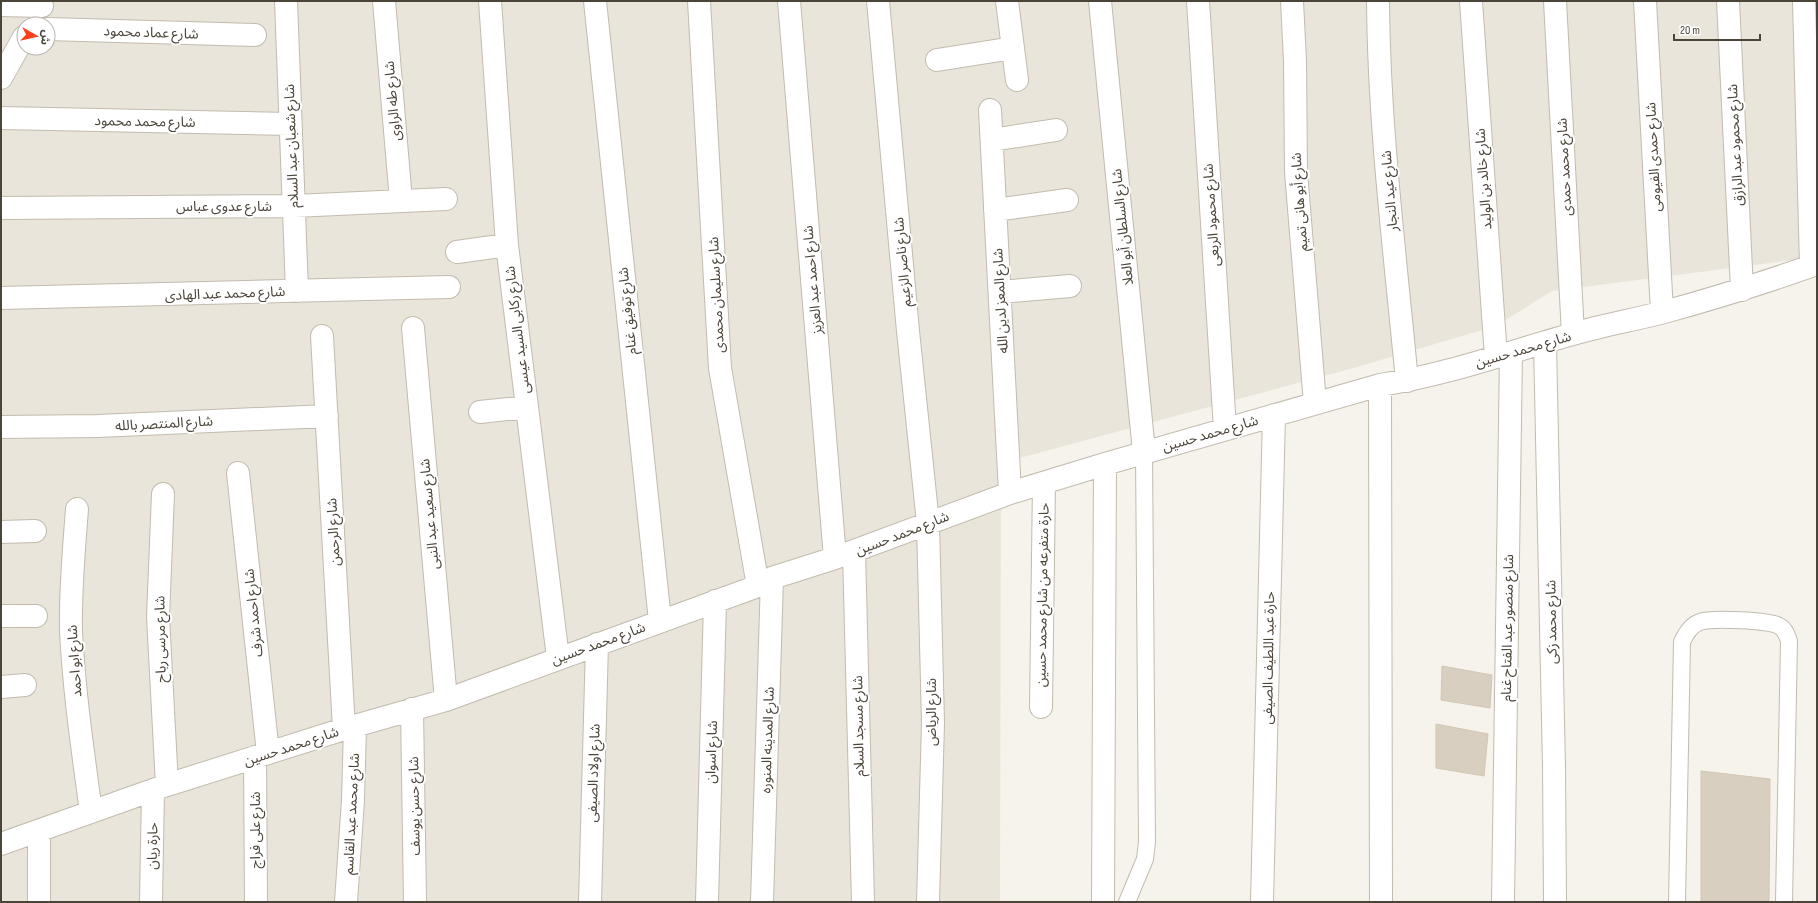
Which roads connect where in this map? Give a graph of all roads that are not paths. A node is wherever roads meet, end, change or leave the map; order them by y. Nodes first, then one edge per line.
1 (286, 1) edge
2 (384, 1) edge
3 (490, 1) edge
4 (595, 1) edge
5 (699, 1) edge
6 (789, 1) edge
7 (878, 1) edge
8 (1007, 1) edge
9 (1100, 1) edge
10 (1198, 1) edge
11 (1292, 1) edge
12 (1378, 1) edge
13 (1471, 1) edge
14 (1555, 1) edge
15 (1645, 1) edge
16 (1728, 1) edge
17 (1804, 1) edge
18 (43, 3) edge
19 (1, 5) edge
20 (36, 16) edge
21 (56, 29) edge
22 (255, 35) dead end
23 (1013, 48) junction
24 (16, 51) edge
25 (937, 60) dead end
26 (1, 78) edge
27 (1017, 80) dead end
28 (990, 110) dead end
29 (1, 118) edge
30 (290, 124) junction
31 (1056, 130) dead end
32 (992, 140) junction
33 (446, 199) dead end
34 (1067, 200) dead end
35 (401, 201) junction
36 (294, 206) junction
37 (1, 208) edge
38 (995, 210) junction
39 (507, 245) junction
40 (457, 252) dead end
41 (1814, 265) edge
42 (1070, 286) dead end
43 (449, 287) dead end
44 (1742, 290) junction
45 (297, 291) junction
46 (1000, 292) junction
47 (1, 298) edge
48 (1662, 312) junction
49 (413, 328) dead end
50 (1573, 334) junction
51 (322, 336) dead end
52 (1545, 343) junction
53 (1503, 355) junction
54 (1407, 381) junction
55 (1380, 385) junction
56 (1315, 403) junction
57 (526, 407) junction
58 (480, 412) dead end
59 (1274, 415) junction
60 (327, 416) junction
61 (1, 427) edge
62 (1225, 429) junction
63 (1144, 452) junction
64 (1105, 464) junction
65 (238, 473) dead end
66 (1044, 483) junction
67 (1010, 493) junction
68 (163, 494) dead end
69 (77, 509) dead end
70 (928, 523) junction
71 (34, 531) dead end
72 (1, 532) edge
73 (844, 554) junction
74 (765, 582) junction
75 (715, 601) junction
76 (1, 616) edge
77 (36, 616) dead end
78 (660, 621) junction
79 (597, 644) junction
80 (558, 658) junction
81 (25, 686) dead end
82 (1, 687) edge
83 (446, 700) junction
84 (1041, 706) dead end
85 (412, 710) junction
86 (349, 728) junction
87 (262, 755) junction
88 (160, 787) junction
89 (91, 812) junction
90 (39, 832) junction
91 (1, 844) edge
92 (39, 902) edge
93 (151, 902) edge
94 (256, 902) edge
95 (346, 902) edge
96 (415, 902) edge
97 (590, 902) edge
98 (706, 902) edge
99 (762, 902) edge
100 (863, 902) edge
101 (928, 902) edge
102 (1103, 902) edge
103 (1127, 902) edge
104 (1262, 902) edge
105 (1381, 902) edge
106 (1503, 902) edge
107 (1555, 902) edge
108 (1677, 902) edge
109 (1784, 902) edge

1 - 30 street, شارع شعبان عبد السلام
2 - 35 street, شارع طه الراوى
3 - 39 street, شارع ركابى السيد عيسى
4 - 78 street, شارع توفيق غنام
5 - 74 street, شارع سليمان محمدى
6 - 73 street, شارع احمد عبد العزيز
7 - 70 street, شارع ناصر الزعيم
8 - 23 street
9 - 63 street, شارع السلطان أبو العلا
10 - 62 street, شارع محمود الربعى
11 - 56 street, شارع أبو هانى تميم
12 - 54 street, شارع عيد النجار
13 - 53 street, شارع خالد بن الوليد
14 - 50 street, شارع محمد حمدى
15 - 48 street, شارع حمدى الفيومى
16 - 44 street, شارع محمود عبد الرازق
17 - 41 street
18 - 19 street
18 - 20 street
21 - 22 street, شارع عماد محمود
23 - 25 street
23 - 27 street
24 - 26 street
28 - 32 street, شارع المعز لدين الله
29 - 30 street, شارع محمد محمود
30 - 36 street, شارع شعبان عبد السلام
31 - 32 street
32 - 38 street, شارع المعز لدين الله
33 - 35 street, شارع عدوى عباس
34 - 38 street
35 - 36 street, شارع عدوى عباس
36 - 37 street, شارع عدوى عباس
36 - 45 street, شارع شعبان عبد السلام
38 - 46 street, شارع المعز لدين الله
39 - 40 street
39 - 57 street, شارع ركابى السيد عيسى
41 - 44 street, شارع محمد حسين
42 - 46 street
43 - 45 street, شارع محمد عبد الهادى
44 - 48 street, شارع محمد حسين
45 - 47 street, شارع محمد عبد الهادى
46 - 67 street, شارع المعز لدين الله
48 - 50 street, شارع محمد حسين
49 - 83 street, شارع سعيد عبد النبى
50 - 52 street, شارع محمد حسين
51 - 60 street, شارع الرحمن
52 - 53 street, شارع محمد حسين
52 - 107 street, شارع محمد زكى
53 - 54 street, شارع محمد حسين
53 - 106 street, شارع منصور عبد الفتاح غنام
54 - 55 street, شارع محمد حسين
55 - 56 street, شارع محمد حسين
55 - 105 street
56 - 59 street, شارع محمد حسين
57 - 58 street
57 - 80 street, شارع ركابى السيد عيسى
59 - 62 street, شارع محمد حسين
59 - 104 street, حارة عبد اللطيف الصيفى
60 - 61 street, شارع المنتصر بالله
60 - 86 street, شارع الرحمن
62 - 63 street, شارع محمد حسين
63 - 64 street, شارع محمد حسين
63 - 103 lane
64 - 66 street, شارع محمد حسين
64 - 102 street
65 - 87 street, شارع احمد شرف
66 - 67 street, شارع محمد حسين
66 - 84 street, حارة متفرعه من شارع محمد حسين
67 - 70 street, شارع محمد حسين
68 - 88 street, شارع مرسى رباح
69 - 89 street, شارع ابو احمد
70 - 73 street, شارع محمد حسين
70 - 101 street, شارع الرياض
71 - 72 street
73 - 74 street, شارع محمد حسين
73 - 100 street, شارع مسجد السلام
74 - 75 street, شارع محمد حسين
74 - 99 street, شارع المدينه المنوره
75 - 78 street, شارع محمد حسين
75 - 98 street, شارع اسوان
76 - 77 street
78 - 79 street, شارع محمد حسين
79 - 80 street, شارع محمد حسين
79 - 97 street, شارع اولاد الصيفى
80 - 83 street, شارع محمد حسين
81 - 82 street
83 - 85 street, شارع محمد حسين
85 - 86 street, شارع محمد حسين
85 - 96 street, شارع حسن يوسف
86 - 87 street, شارع محمد حسين
86 - 95 street, شارع محمد عبد القاسم
87 - 88 street, شارع محمد حسين
87 - 94 street, شارع على فراج
88 - 89 street, شارع محمد حسين
88 - 93 street, حارة ريان
89 - 90 street, شارع محمد حسين
90 - 91 street, شارع محمد حسين
90 - 92 street
108 - 109 lane

